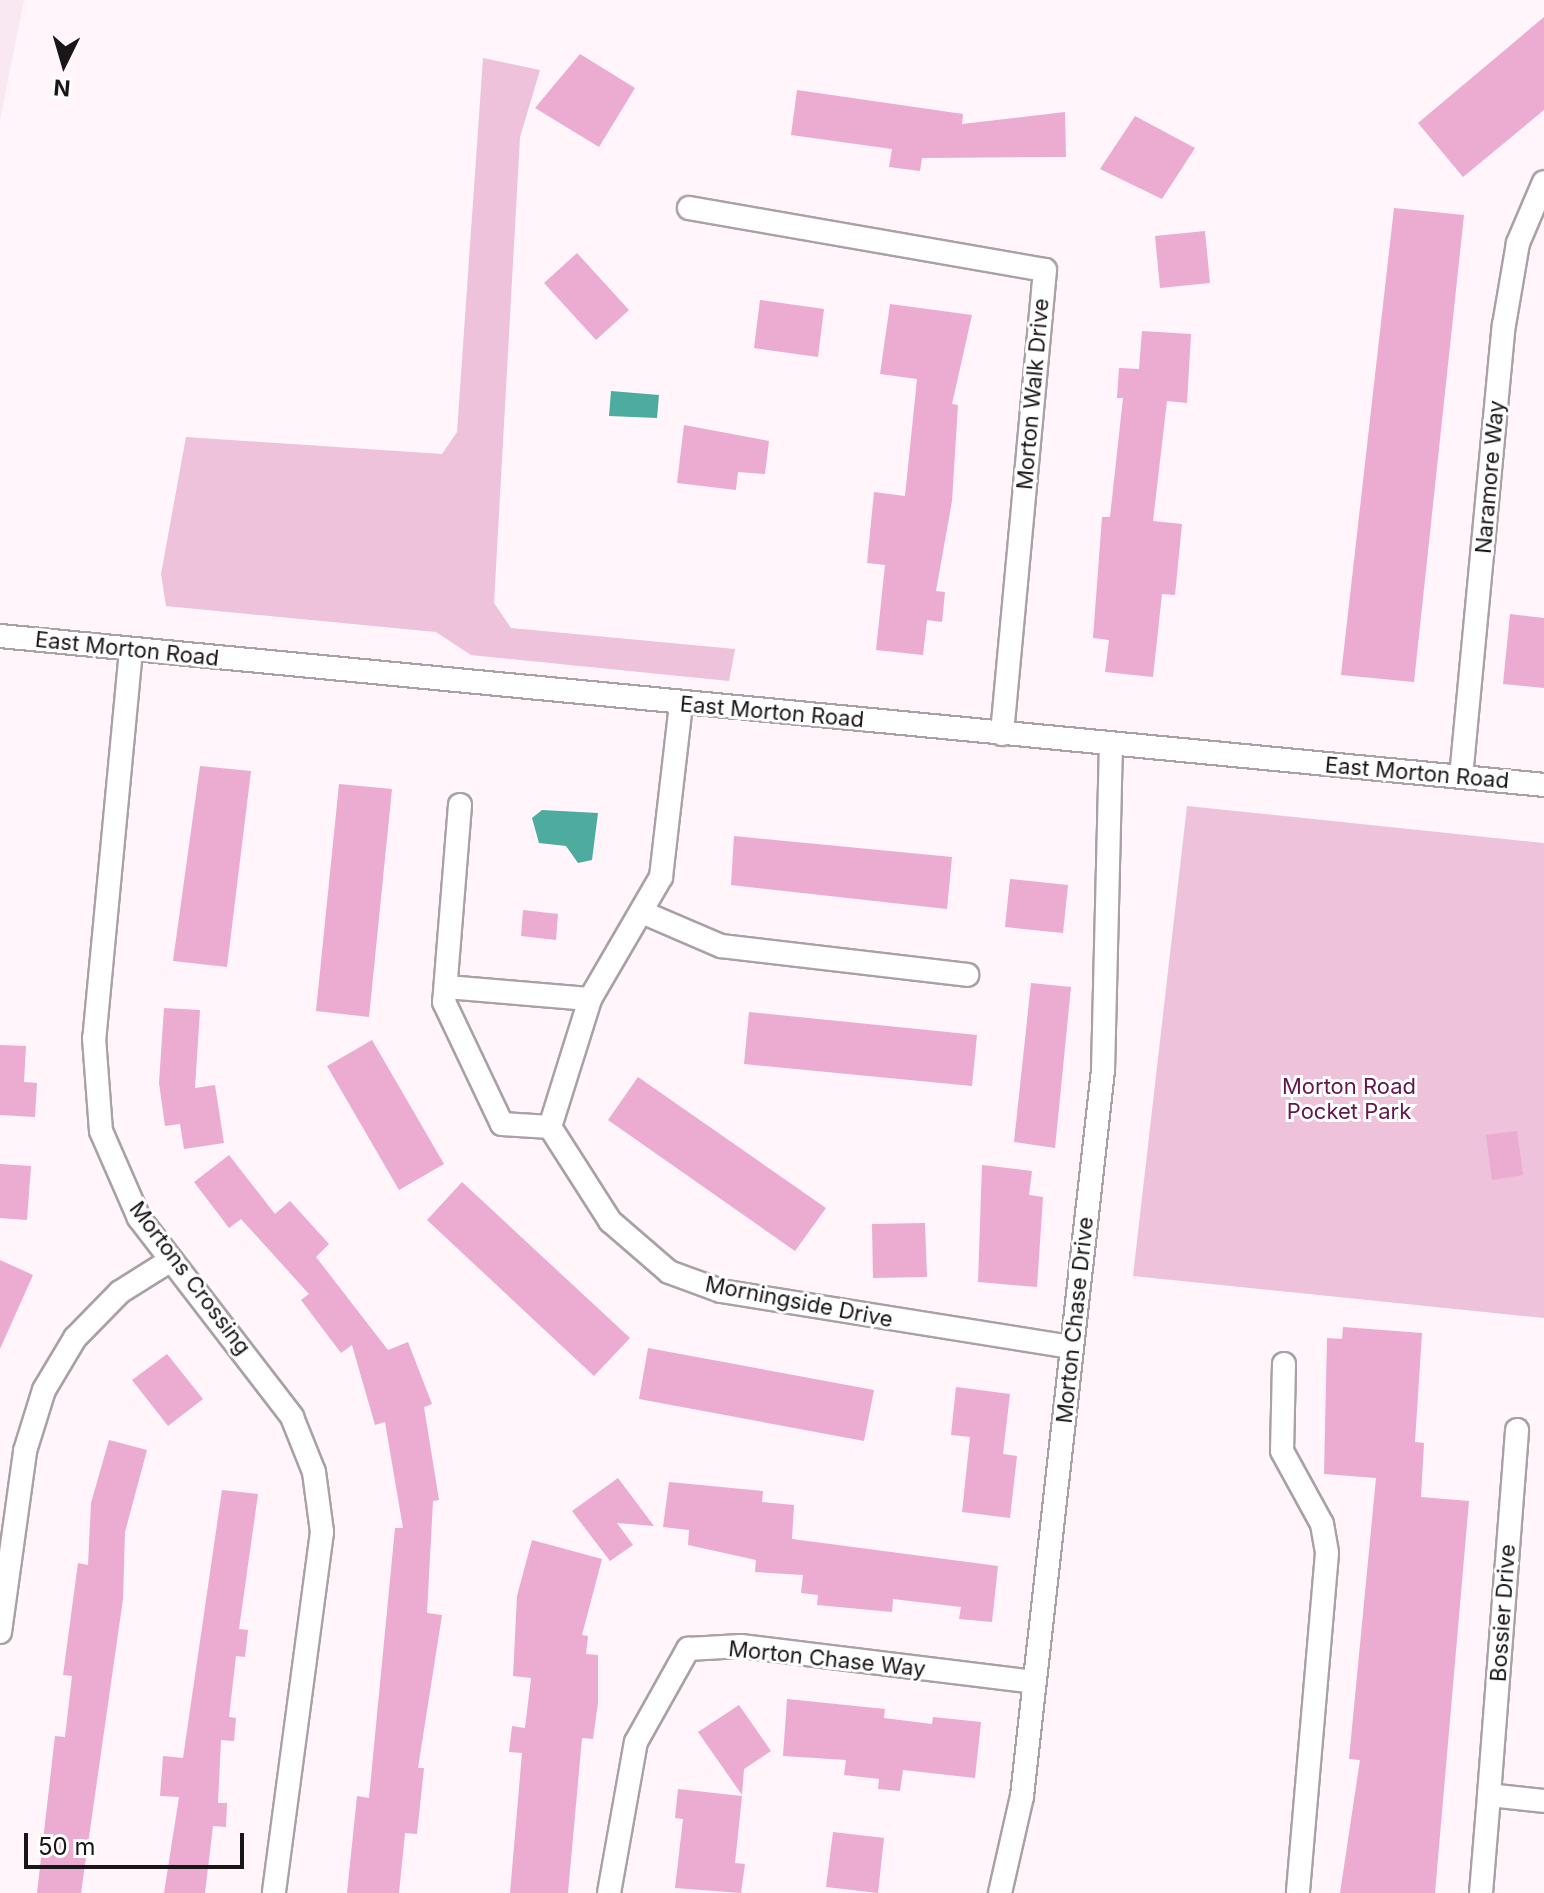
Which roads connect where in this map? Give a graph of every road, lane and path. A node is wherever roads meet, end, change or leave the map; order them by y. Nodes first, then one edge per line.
1 (1544, 182) edge
2 (689, 208) dead end
3 (0, 636) edge
4 (131, 650) junction
5 (681, 704) junction
6 (1002, 734) junction
7 (1111, 744) junction
8 (1461, 777) junction
9 (1544, 785) edge
10 (460, 805) dead end
11 (644, 913) junction
12 (967, 975) dead end
13 (446, 987) junction
14 (590, 999) junction
15 (550, 1127) junction
16 (171, 1260) junction
17 (1072, 1347) junction
18 (1284, 1364) dead end
19 (1517, 1430) dead end
20 (0, 1632) edge
21 (1034, 1682) junction
22 (1489, 1795) junction
23 (1544, 1801) edge
24 (274, 1893) edge
25 (609, 1893) edge
26 (1000, 1893) edge
27 (1298, 1893) edge
28 (1481, 1893) edge

1 - 8 street, Naramore Way
2 - 6 street, Morton Walk Drive
3 - 4 street, East Morton Road
4 - 5 street, East Morton Road
4 - 16 street, Mortons Crossing
5 - 6 street, East Morton Road
5 - 11 street
6 - 7 street, East Morton Road
7 - 8 street, East Morton Road
7 - 17 street, Morton Chase Drive
8 - 9 street, East Morton Road
10 - 13 street
11 - 12 street
11 - 14 street
13 - 14 street
13 - 15 street
14 - 15 street
15 - 17 street, Morningside Drive
16 - 20 street
16 - 24 street, Mortons Crossing
17 - 21 street, Morton Chase Drive
18 - 27 street
19 - 22 street, Bossier Drive
21 - 25 street, Morton Chase Way
21 - 26 street, Morton Chase Drive
22 - 23 street
22 - 28 street, Bossier Drive

